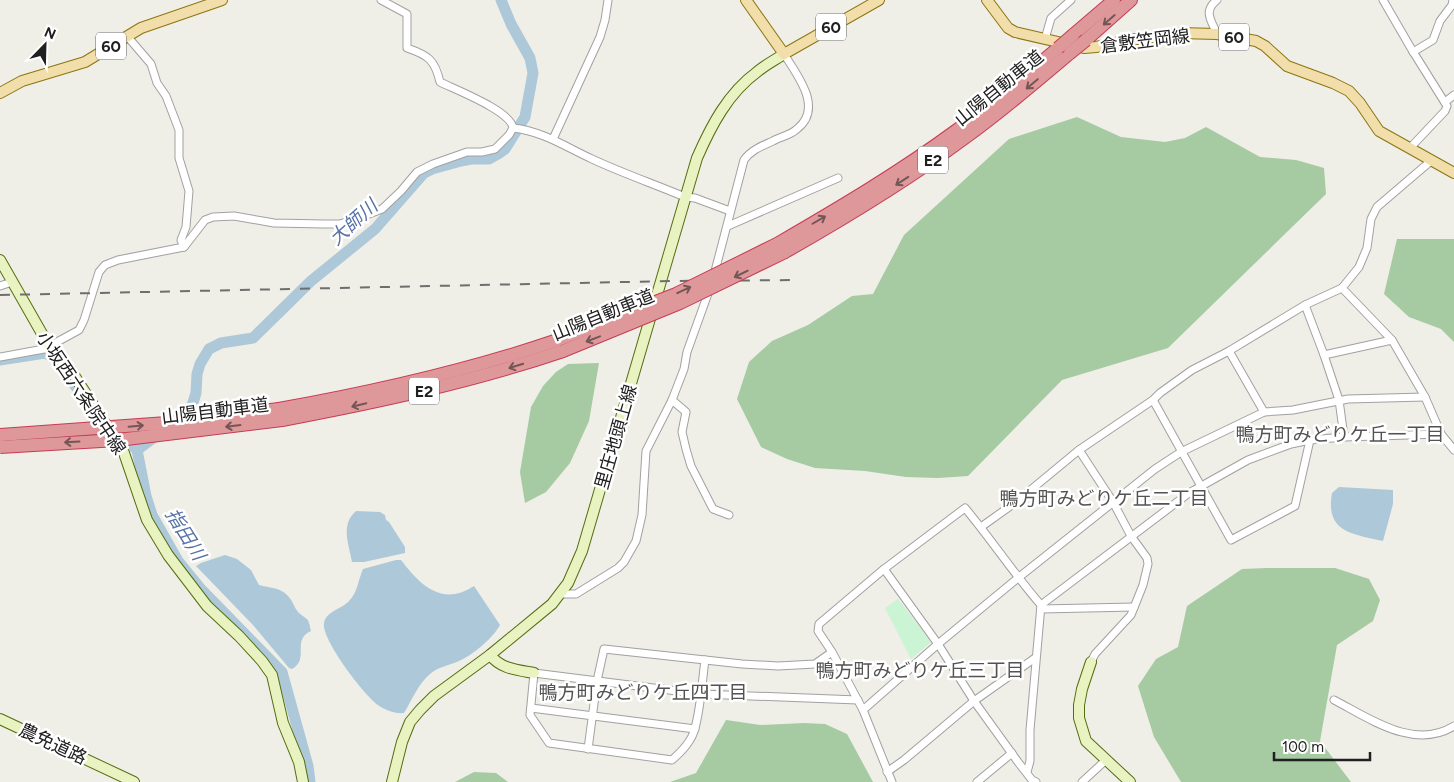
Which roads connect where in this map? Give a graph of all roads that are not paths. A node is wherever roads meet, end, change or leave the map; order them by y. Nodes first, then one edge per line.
1 (222, 0) edge
2 (381, 0) edge
3 (608, 0) edge
4 (746, 0) edge
5 (879, 0) edge
6 (987, 0) edge
7 (1071, 0) edge
8 (1114, 0) edge
9 (1131, 0) edge
10 (1217, 0) edge
11 (1383, 0) edge
12 (1453, 0) edge
13 (1216, 34) junction
14 (127, 36) junction
15 (1045, 39) junction
16 (1064, 51) junction
17 (1413, 52) junction
18 (784, 54) junction
19 (0, 93) edge
20 (1454, 95) edge
21 (1445, 102) junction
22 (516, 128) junction
23 (553, 139) junction
24 (1410, 148) junction
25 (1432, 160) junction
26 (1454, 173) edge
27 (838, 178) dead end
28 (685, 197) junction
29 (730, 212) junction
30 (728, 226) junction
31 (184, 247) junction
32 (0, 260) edge
33 (12, 282) junction
34 (0, 286) edge
35 (1342, 288) junction
36 (1305, 305) junction
37 (1392, 340) junction
38 (49, 346) junction
39 (1229, 351) junction
40 (1324, 355) junction
41 (0, 357) edge
42 (1425, 397) junction
43 (672, 400) junction
44 (1153, 400) junction
45 (1339, 400) junction
46 (1264, 412) junction
47 (281, 415) junction
48 (1441, 434) junction
49 (0, 435) edge
50 (1344, 436) junction
51 (1310, 440) junction
52 (0, 447) edge
53 (1079, 450) junction
54 (1454, 450) edge
55 (1181, 452) junction
56 (1201, 486) junction
57 (1113, 502) junction
58 (729, 515) dead end
59 (981, 527) junction
60 (1130, 536) junction
61 (884, 569) junction
62 (1018, 578) junction
63 (560, 594) junction
64 (1041, 607) junction
65 (1134, 607) junction
66 (938, 644) junction
67 (832, 652) junction
68 (490, 655) junction
69 (1035, 658) junction
70 (705, 660) junction
71 (1091, 662) joint
72 (534, 673) junction
73 (597, 681) junction
74 (701, 694) junction
75 (858, 700) junction
76 (1334, 700) dead end
77 (974, 701) junction
78 (531, 708) junction
79 (863, 710) junction
80 (593, 716) junction
81 (0, 719) edge
82 (1454, 726) edge
83 (695, 729) junction
84 (588, 749) junction
85 (1012, 753) junction
86 (1106, 760) junction
87 (887, 772) junction
88 (1027, 772) junction
89 (134, 782) edge
90 (303, 782) edge
91 (392, 782) edge
92 (892, 782) edge
93 (978, 782) edge
94 (1036, 782) edge
95 (1082, 782) edge
96 (1130, 782) edge

1 - 14 main road, 60
2 - 22 street
3 - 23 street
4 - 18 main road
5 - 18 main road, 60
6 - 15 main road, 倉敷笠岡線 / 60
7 - 15 street
8 - 16 highway, 山陽自動車道 / E2, bridge
9 -> 16 highway, 山陽自動車道 / E2, bridge
10 - 13 street
11 - 17 street
12 - 17 street
13 - 15 main road, 倉敷笠岡線 / 60
13 - 24 main road, 倉敷笠岡線 / 60
14 - 19 main road, 60
14 - 31 street
16 - 47 highway, 山陽自動車道 / E2, bridge
17 - 21 street
18 - 28 main road, 里庄地頭上線
18 - 29 street
20 - 21 street
21 - 24 street
22 - 23 street
22 - 31 street
23 - 28 street
24 - 25 main road, 倉敷笠岡線 / 60
25 - 26 main road, 倉敷笠岡線 / 60
25 - 35 street
27 - 30 street
28 - 29 street
28 - 63 main road, 里庄地頭上線
29 - 30 street
30 - 43 street
31 - 38 street
32 - 33 main road, 小坂西六条院中線
33 - 34 street
33 - 38 main road, 小坂西六条院中線
35 - 36 street
35 - 37 street
36 - 39 street
36 - 40 street
37 - 40 street
37 - 42 street
38 - 41 street
38 - 90 main road, 小坂西六条院中線
39 - 44 street
39 - 46 street
40 - 45 street
42 - 45 street
42 - 48 street
43 - 58 street
43 - 63 street
44 - 53 street
44 - 55 street
45 - 46 street
45 - 50 street
46 - 55 street
49 -> 47 highway, 山陽自動車道 / E2, bridge
47 -> 52 highway, 山陽自動車道 / E2, bridge
48 - 50 street
48 - 54 street
50 - 51 street
51 - 56 street
51 - 56 street
53 - 57 street
53 - 59 street
55 - 56 street
55 - 57 street
56 - 60 street
57 - 60 street
57 - 62 street
59 - 61 street
59 - 62 street
60 - 64 street
60 - 65 street
61 - 66 street
61 - 67 street
62 - 64 street
62 - 66 street
63 - 68 main road, 里庄地頭上線
64 - 65 street
64 - 69 street
65 - 71 street
66 - 77 street
66 - 79 street
67 - 70 street
67 - 75 street
68 - 72 main road
68 - 91 main road, 里庄地頭上線
69 - 77 street
69 - 88 street
70 - 73 street
70 - 74 street
71 - 86 main road
72 - 73 street
72 - 78 street
73 - 74 street
73 - 80 street
74 - 75 street
74 - 83 street
75 - 79 street
76 - 82 street
77 - 85 street
77 - 87 street
78 - 80 street
78 - 84 street
79 - 87 street
80 - 83 street
80 - 84 street
81 - 89 main road, 農免道路
83 - 84 street
85 - 88 street
85 - 93 street
86 - 95 street
86 - 96 main road
87 - 92 street
88 - 94 street

